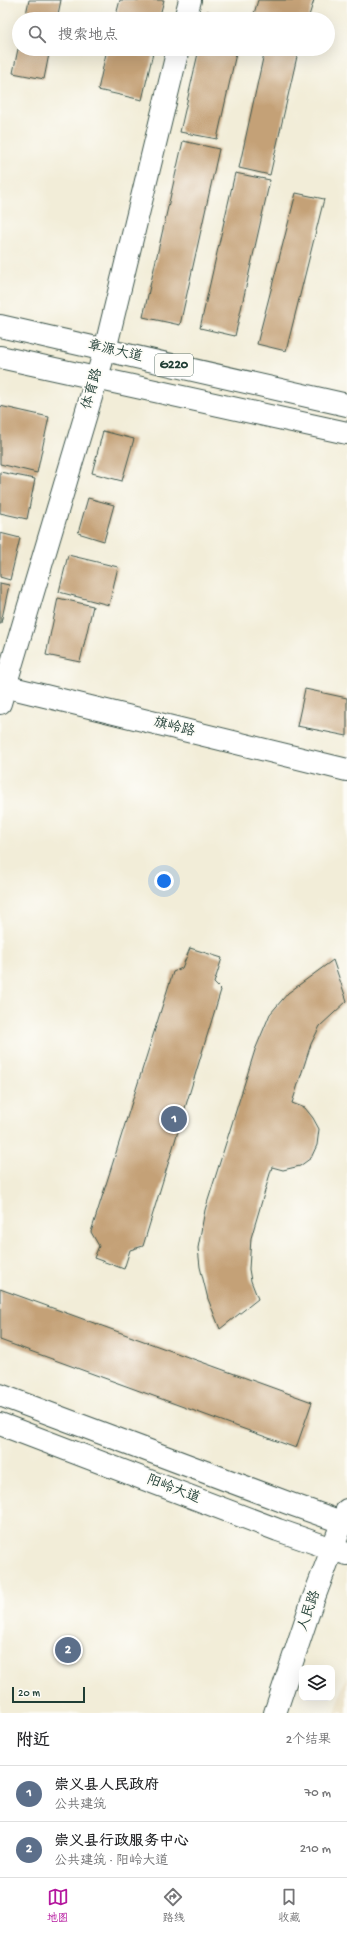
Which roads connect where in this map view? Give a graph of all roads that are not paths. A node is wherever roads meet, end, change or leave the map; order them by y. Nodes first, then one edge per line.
1 (190, 0) edge
2 (187, 12) edge
3 (176, 56) edge
4 (0, 326) edge
5 (104, 350) junction
6 (0, 357) edge
7 (96, 377) junction
8 (347, 405) edge
9 (347, 433) edge
10 (2, 691) edge
11 (347, 770) edge
12 (0, 1395) edge
13 (0, 1424) edge
14 (345, 1519) edge
15 (340, 1552) edge
16 (275, 1713) edge

1 - 2 main road
3 - 5 main road, 体育路
4 - 5 main road, 章源大道 / G220
5 - 7 main road, 体育路
5 - 8 main road, 章源大道 / G220
6 - 7 main road, 章源大道 / G220
7 - 9 main road, 章源大道 / G220
7 - 10 main road, 体育路
10 - 11 main road, 旗岭路
12 - 14 main road, 阳岭大道
13 - 15 main road, 阳岭大道
14 - 15 main road, 人民路
15 - 16 main road, 人民路

